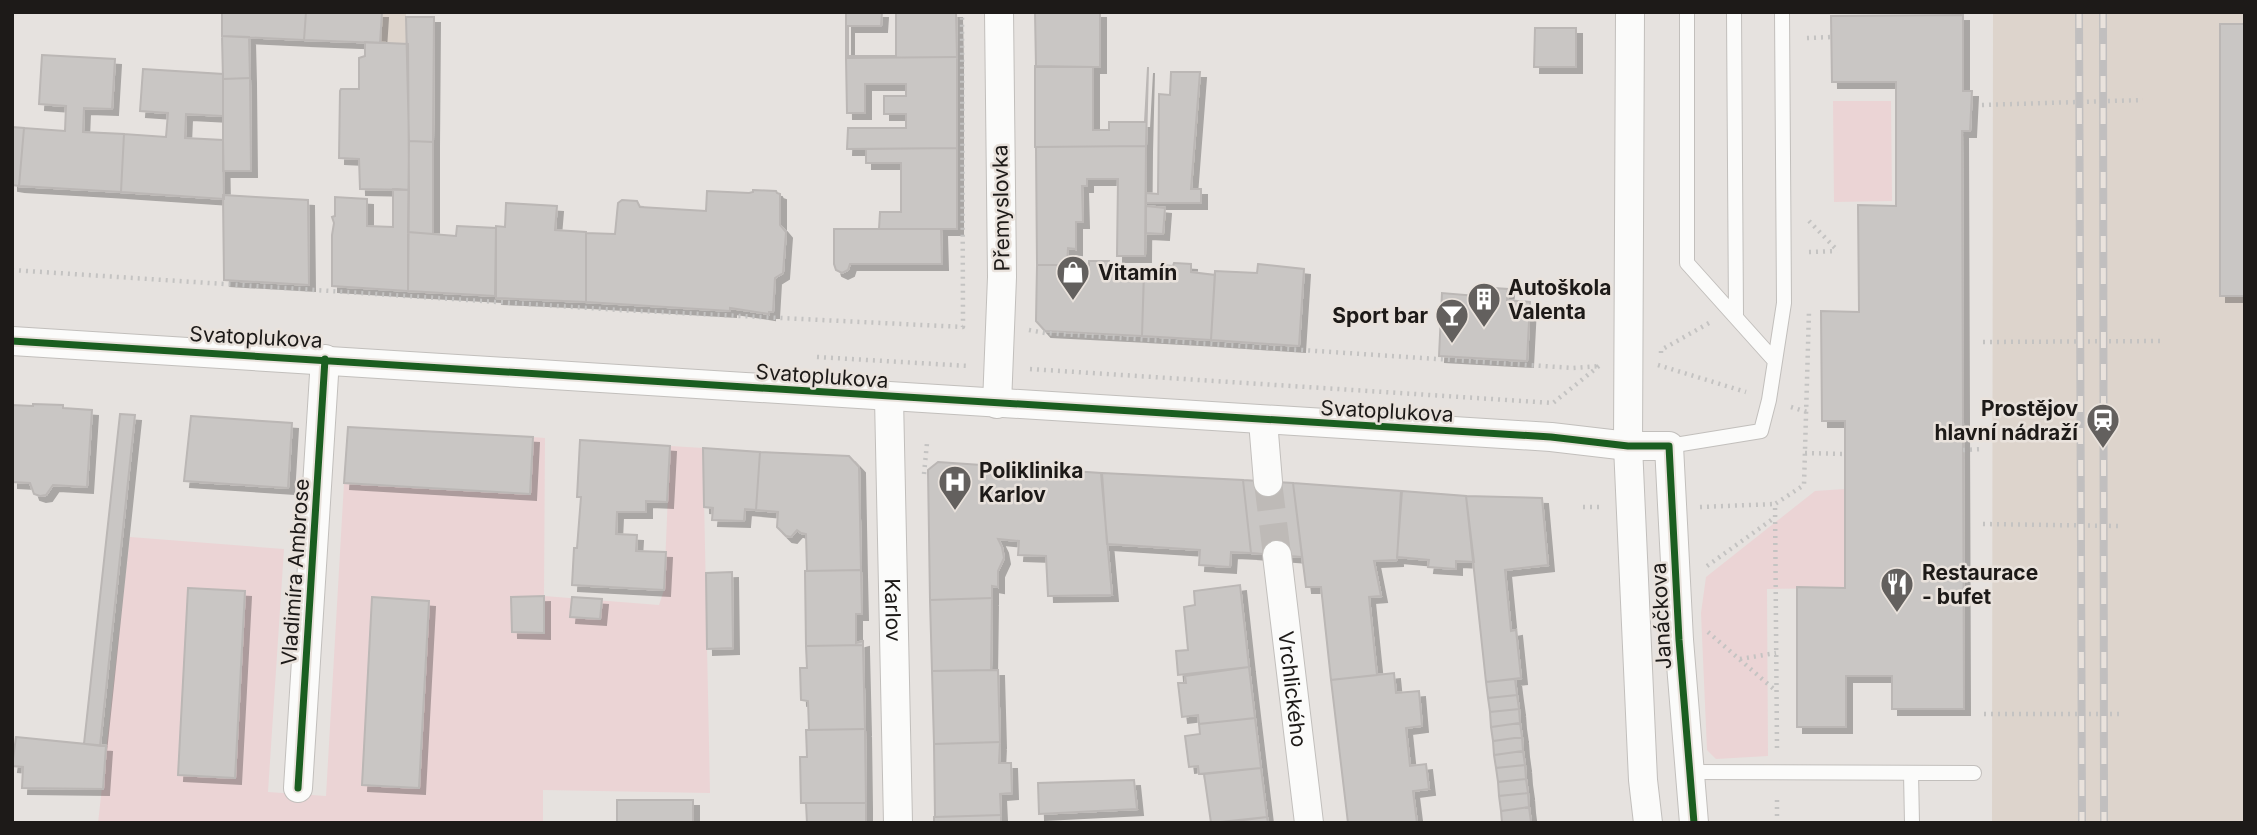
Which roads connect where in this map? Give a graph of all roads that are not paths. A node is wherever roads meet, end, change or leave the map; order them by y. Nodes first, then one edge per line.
1 (999, 12) edge
2 (1630, 12) edge
3 (1687, 12) edge
4 (1734, 12) edge
5 (1782, 12) edge
6 (1736, 316) junction
7 (12, 341) edge
8 (326, 359) junction
9 (1774, 360) junction
10 (890, 398) junction
11 (997, 404) junction
12 (1263, 421) junction
13 (1628, 446) junction
14 (1669, 446) junction
15 (1268, 482) tunnel mouth
16 (1277, 555) tunnel mouth
17 (1689, 772) junction
18 (1912, 773) junction
19 (1975, 773) dead end
20 (1643, 780) junction
21 (299, 788) dead end
22 (898, 823) edge
23 (1309, 823) edge
24 (1648, 823) edge
25 (1694, 823) edge
26 (1912, 823) edge

1 - 11 street, Přemyslovka
2 - 13 street, Janáčkova
3 - 6 lane
4 - 6 lane
5 - 9 lane
6 - 9 lane
7 - 8 street, Svatoplukova
8 - 10 street, Svatoplukova
8 - 21 street, Vladimíra Ambrose
9 - 14 lane
10 - 11 street, Svatoplukova
10 - 22 street, Karlov
11 - 12 street, Svatoplukova
12 - 13 street, Svatoplukova
12 - 15 street
13 - 14 street
13 - 20 street, Janáčkova
14 - 17 street, Janáčkova
16 - 23 street, Vrchlického
17 - 18 lane
17 - 20 street
17 - 25 street, Janáčkova
18 - 19 lane
18 - 26 lane
20 - 24 street, Janáčkova

